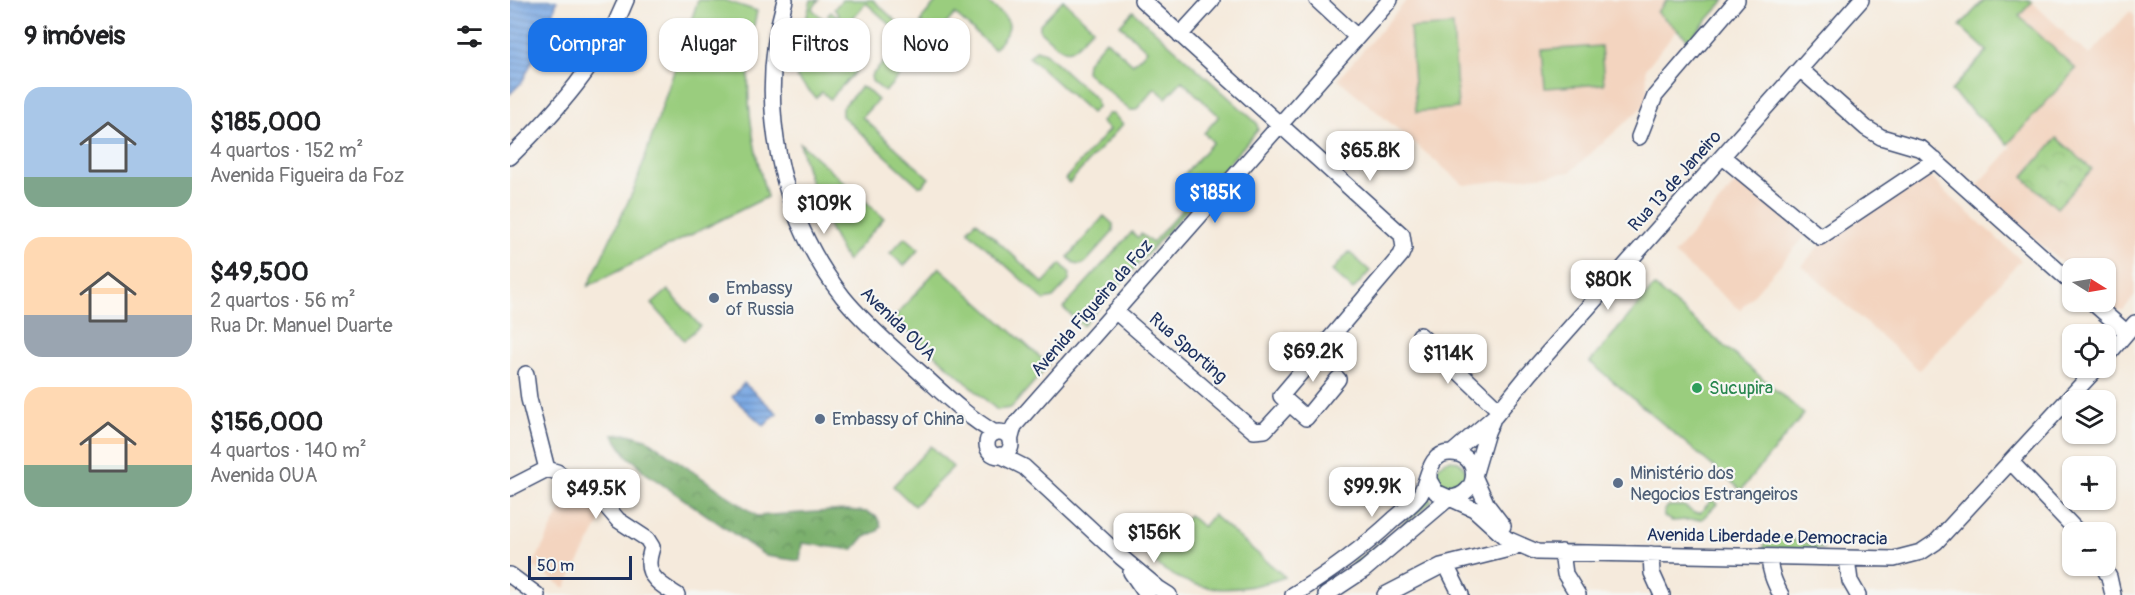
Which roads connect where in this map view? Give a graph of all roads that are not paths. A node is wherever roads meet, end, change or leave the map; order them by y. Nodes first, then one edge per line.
1 (626, 0) edge
2 (785, 0) edge
3 (1142, 0) edge
4 (1212, 0) edge
5 (1317, 0) edge
6 (1390, 0) edge
7 (1737, 0) edge
8 (1861, 0) edge
9 (1180, 34) junction
10 (1357, 37) junction
11 (1800, 69) junction
12 (1281, 124) junction
13 (1639, 137) dead end
14 (510, 157) edge
15 (1723, 157) junction
16 (1935, 160) junction
17 (2062, 274) edge
18 (1116, 311) junction
19 (2108, 312) edge
20 (2131, 327) edge
21 (1420, 335) dead end
22 (2116, 345) edge
23 (526, 374) dead end
24 (2088, 378) edge
25 (1338, 379) dead end
26 (1289, 404) junction
27 (1497, 413) junction
28 (1002, 439) junction
29 (1452, 453) junction
30 (2011, 462) junction
31 (547, 469) junction
32 (1429, 472) junction
33 (1474, 476) junction
34 (510, 488) edge
35 (1449, 498) junction
36 (2068, 522) edge
37 (1513, 548) dead end
38 (1537, 552) junction
39 (1562, 552) junction
40 (1652, 554) junction
41 (1121, 557) junction
42 (1769, 557) junction
43 (1847, 559) junction
44 (1446, 565) junction
45 (2108, 576) edge
46 (513, 579) edge
47 (1329, 594) edge
48 (537, 595) edge
49 (677, 595) edge
50 (1147, 595) edge
51 (1170, 595) edge
52 (1293, 595) edge
53 (1385, 595) edge
54 (1461, 595) edge
55 (1578, 595) edge
56 (1662, 595) edge
57 (1781, 595) edge
58 (1858, 595) edge
59 (2113, 595) edge

1 - 14 street
2 - 28 street, Avenida OUA
3 - 9 street
4 - 9 street
5 - 10 street
6 - 10 street, Avenida Figueira da Foz
7 - 13 street
8 - 11 street, Rua 13 de Janeiro
9 - 12 street
10 - 12 street, Avenida Figueira da Foz
11 - 15 street, Rua 13 de Janeiro
11 - 16 street
12 - 18 street, Avenida Figueira da Foz
12 - 26 street
15 - 16 street
15 - 27 street, Rua 13 de Janeiro
16 - 17 street
18 - 26 street, Rua Sporting
18 - 28 street, Avenida Figueira da Foz
19 - 20 street
20 - 22 street
21 - 27 street
23 - 31 street
24 - 30 street, Avenida Liberdade e Democracia
25 - 26 street
27 - 29 street, Rua 13 de Janeiro
27 - 33 street, Rua 13 de Janeiro
28 - 41 street, Avenida OUA
29 - 32 street
29 - 33 street
30 - 36 street
30 - 43 street, Avenida Liberdade e Democracia
31 - 34 street
31 - 49 street
32 - 35 street
32 - 52 street
33 - 35 street
33 - 38 street
35 - 38 street, Avenida Liberdade e Democracia
35 - 47 street
37 - 44 street
38 - 39 street, Avenida Liberdade e Democracia
39 - 40 street, Avenida Liberdade e Democracia
39 - 55 street
40 - 42 street, Avenida Liberdade e Democracia
40 - 56 street
41 - 50 street, Avenida OUA
41 - 51 street, Avenida OUA
42 - 43 street, Avenida Liberdade e Democracia
42 - 57 street
43 - 58 street
44 - 53 street
44 - 54 street
45 - 59 street
46 - 48 street

